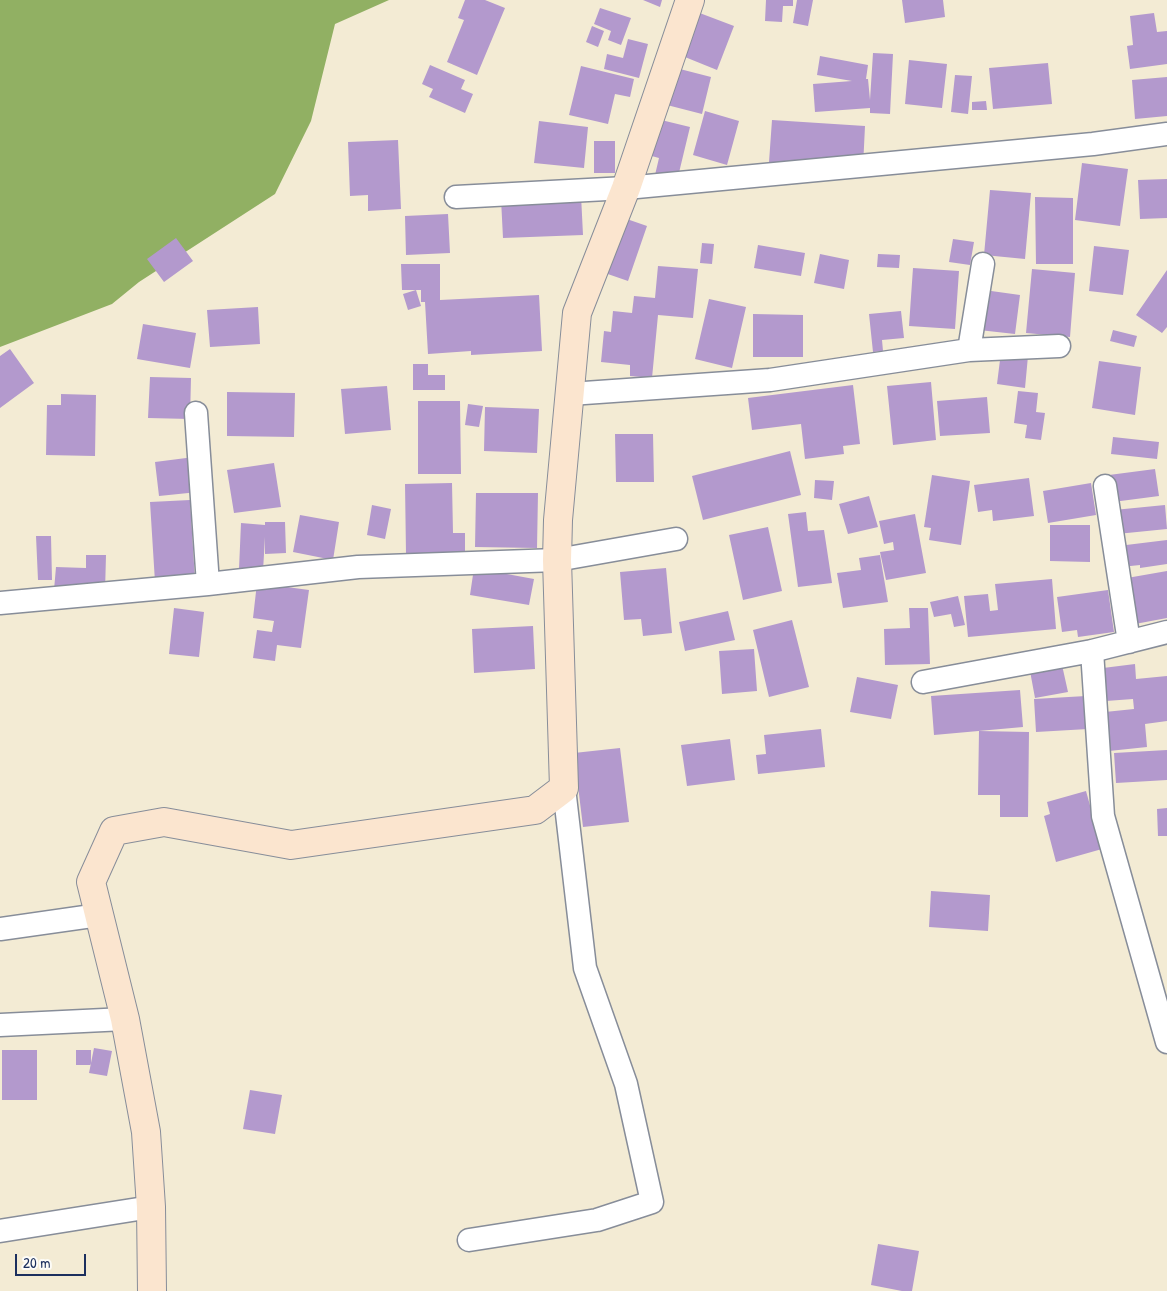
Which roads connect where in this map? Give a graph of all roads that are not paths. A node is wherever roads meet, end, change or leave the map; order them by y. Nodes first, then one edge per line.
1 (690, 0) edge
2 (1167, 134) edge
3 (626, 188) junction
4 (456, 197) dead end
5 (983, 264) dead end
6 (1058, 346) dead end
7 (969, 350) junction
8 (570, 394) junction
9 (196, 413) dead end
10 (1105, 486) dead end
11 (676, 539) dead end
12 (557, 560) junction
13 (208, 584) junction
14 (0, 603) edge
15 (1167, 632) edge
16 (1129, 642) junction
17 (1092, 651) junction
18 (923, 682) dead end
19 (564, 788) junction
20 (99, 915) junction
21 (0, 929) edge
22 (124, 1019) junction
23 (0, 1025) edge
24 (1167, 1042) edge
25 (151, 1207) junction
26 (0, 1231) edge
27 (469, 1240) dead end
28 (152, 1291) edge

1 - 3 street
2 - 3 street
3 - 4 street
3 - 8 street
5 - 7 street
6 - 7 street
7 - 8 street
8 - 12 street
9 - 13 street
10 - 16 street
11 - 12 street
12 - 13 street
12 - 19 street
13 - 14 street
15 - 16 street
16 - 17 street
17 - 18 street
17 - 24 street
19 - 20 street
19 - 27 street
20 - 21 street
20 - 22 street
22 - 23 street
22 - 25 street
25 - 26 street
25 - 28 street

